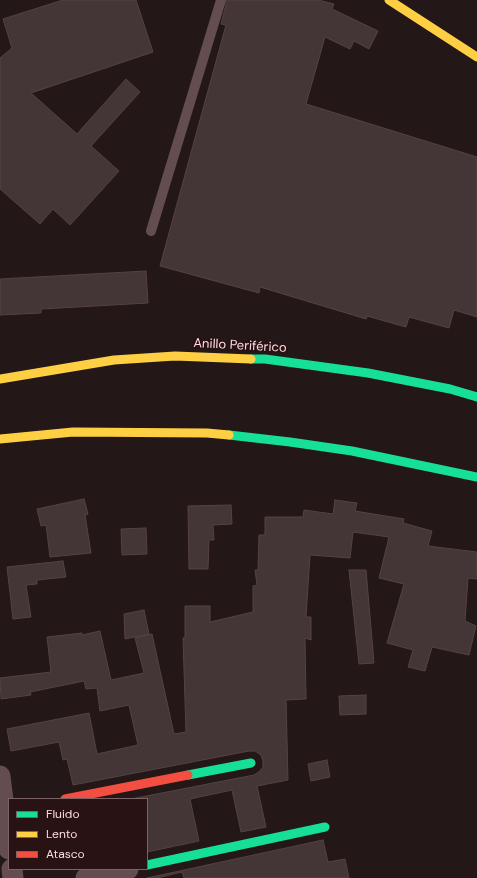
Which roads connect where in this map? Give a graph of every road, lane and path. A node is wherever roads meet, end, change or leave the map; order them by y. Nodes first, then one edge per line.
1 (221, 0) edge
2 (389, 0) edge
3 (477, 58) edge
4 (151, 231) dead end
5 (0, 379) edge
6 (477, 397) edge
7 (0, 439) edge
8 (477, 477) edge
9 (250, 763) dead end
10 (0, 776) edge
11 (70, 798) edge
12 (4, 812) edge
13 (324, 827) dead end
14 (8, 842) edge
15 (148, 865) edge
16 (123, 870) edge
17 (86, 878) edge

1 - 4 lane
2 - 3 main road
5 - 6 main road, Anillo Periférico
7 - 8 main road
9 - 11 main road
10 - 12 street
12 - 14 street
13 - 15 main road
16 - 17 street

